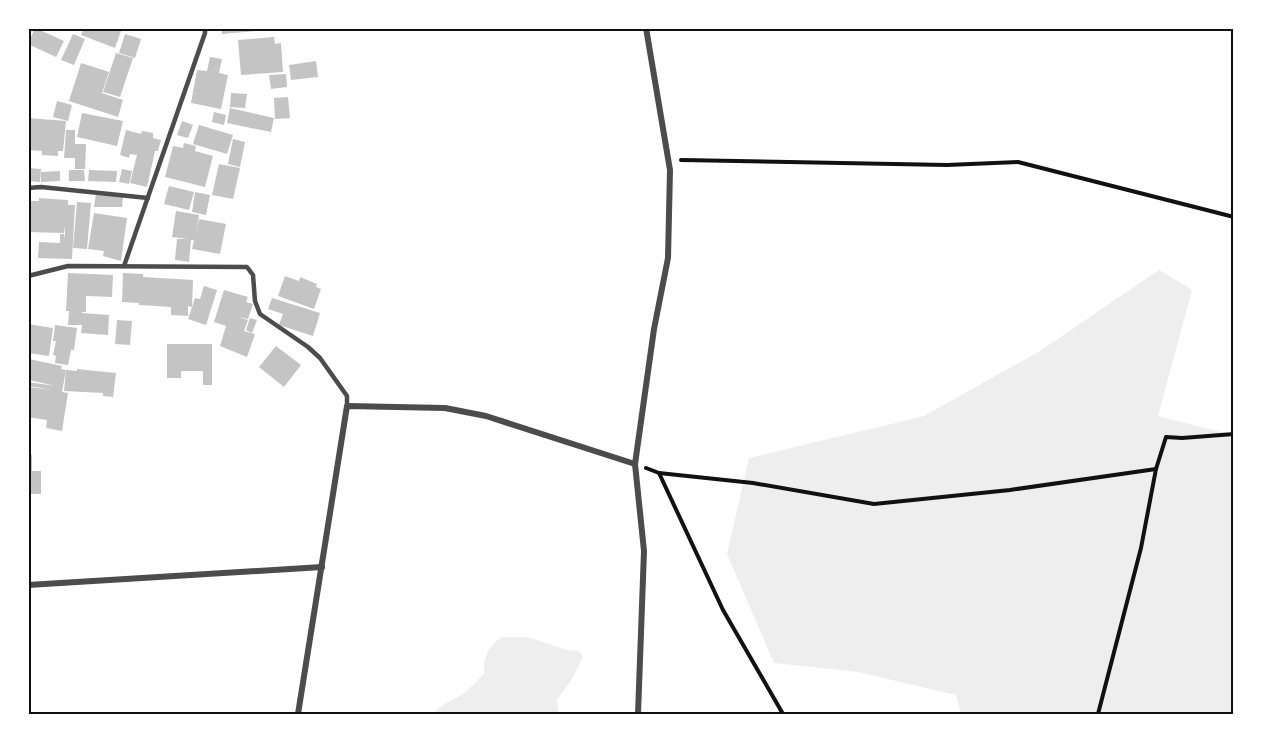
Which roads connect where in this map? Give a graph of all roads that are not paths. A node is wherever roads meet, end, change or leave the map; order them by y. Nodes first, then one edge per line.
1 (205, 28) edge
2 (646, 28) edge
3 (28, 188) edge
4 (148, 198) junction
5 (124, 266) junction
6 (28, 276) edge
7 (347, 406) junction
8 (635, 464) junction
9 (322, 567) junction
10 (28, 585) edge
11 (298, 714) edge
12 (638, 714) edge

1 - 4 lane
2 - 8 street
3 - 4 lane
4 - 5 lane
5 - 6 lane
5 - 7 lane
7 - 8 street
7 - 9 street
8 - 12 street
9 - 10 street
9 - 11 street

